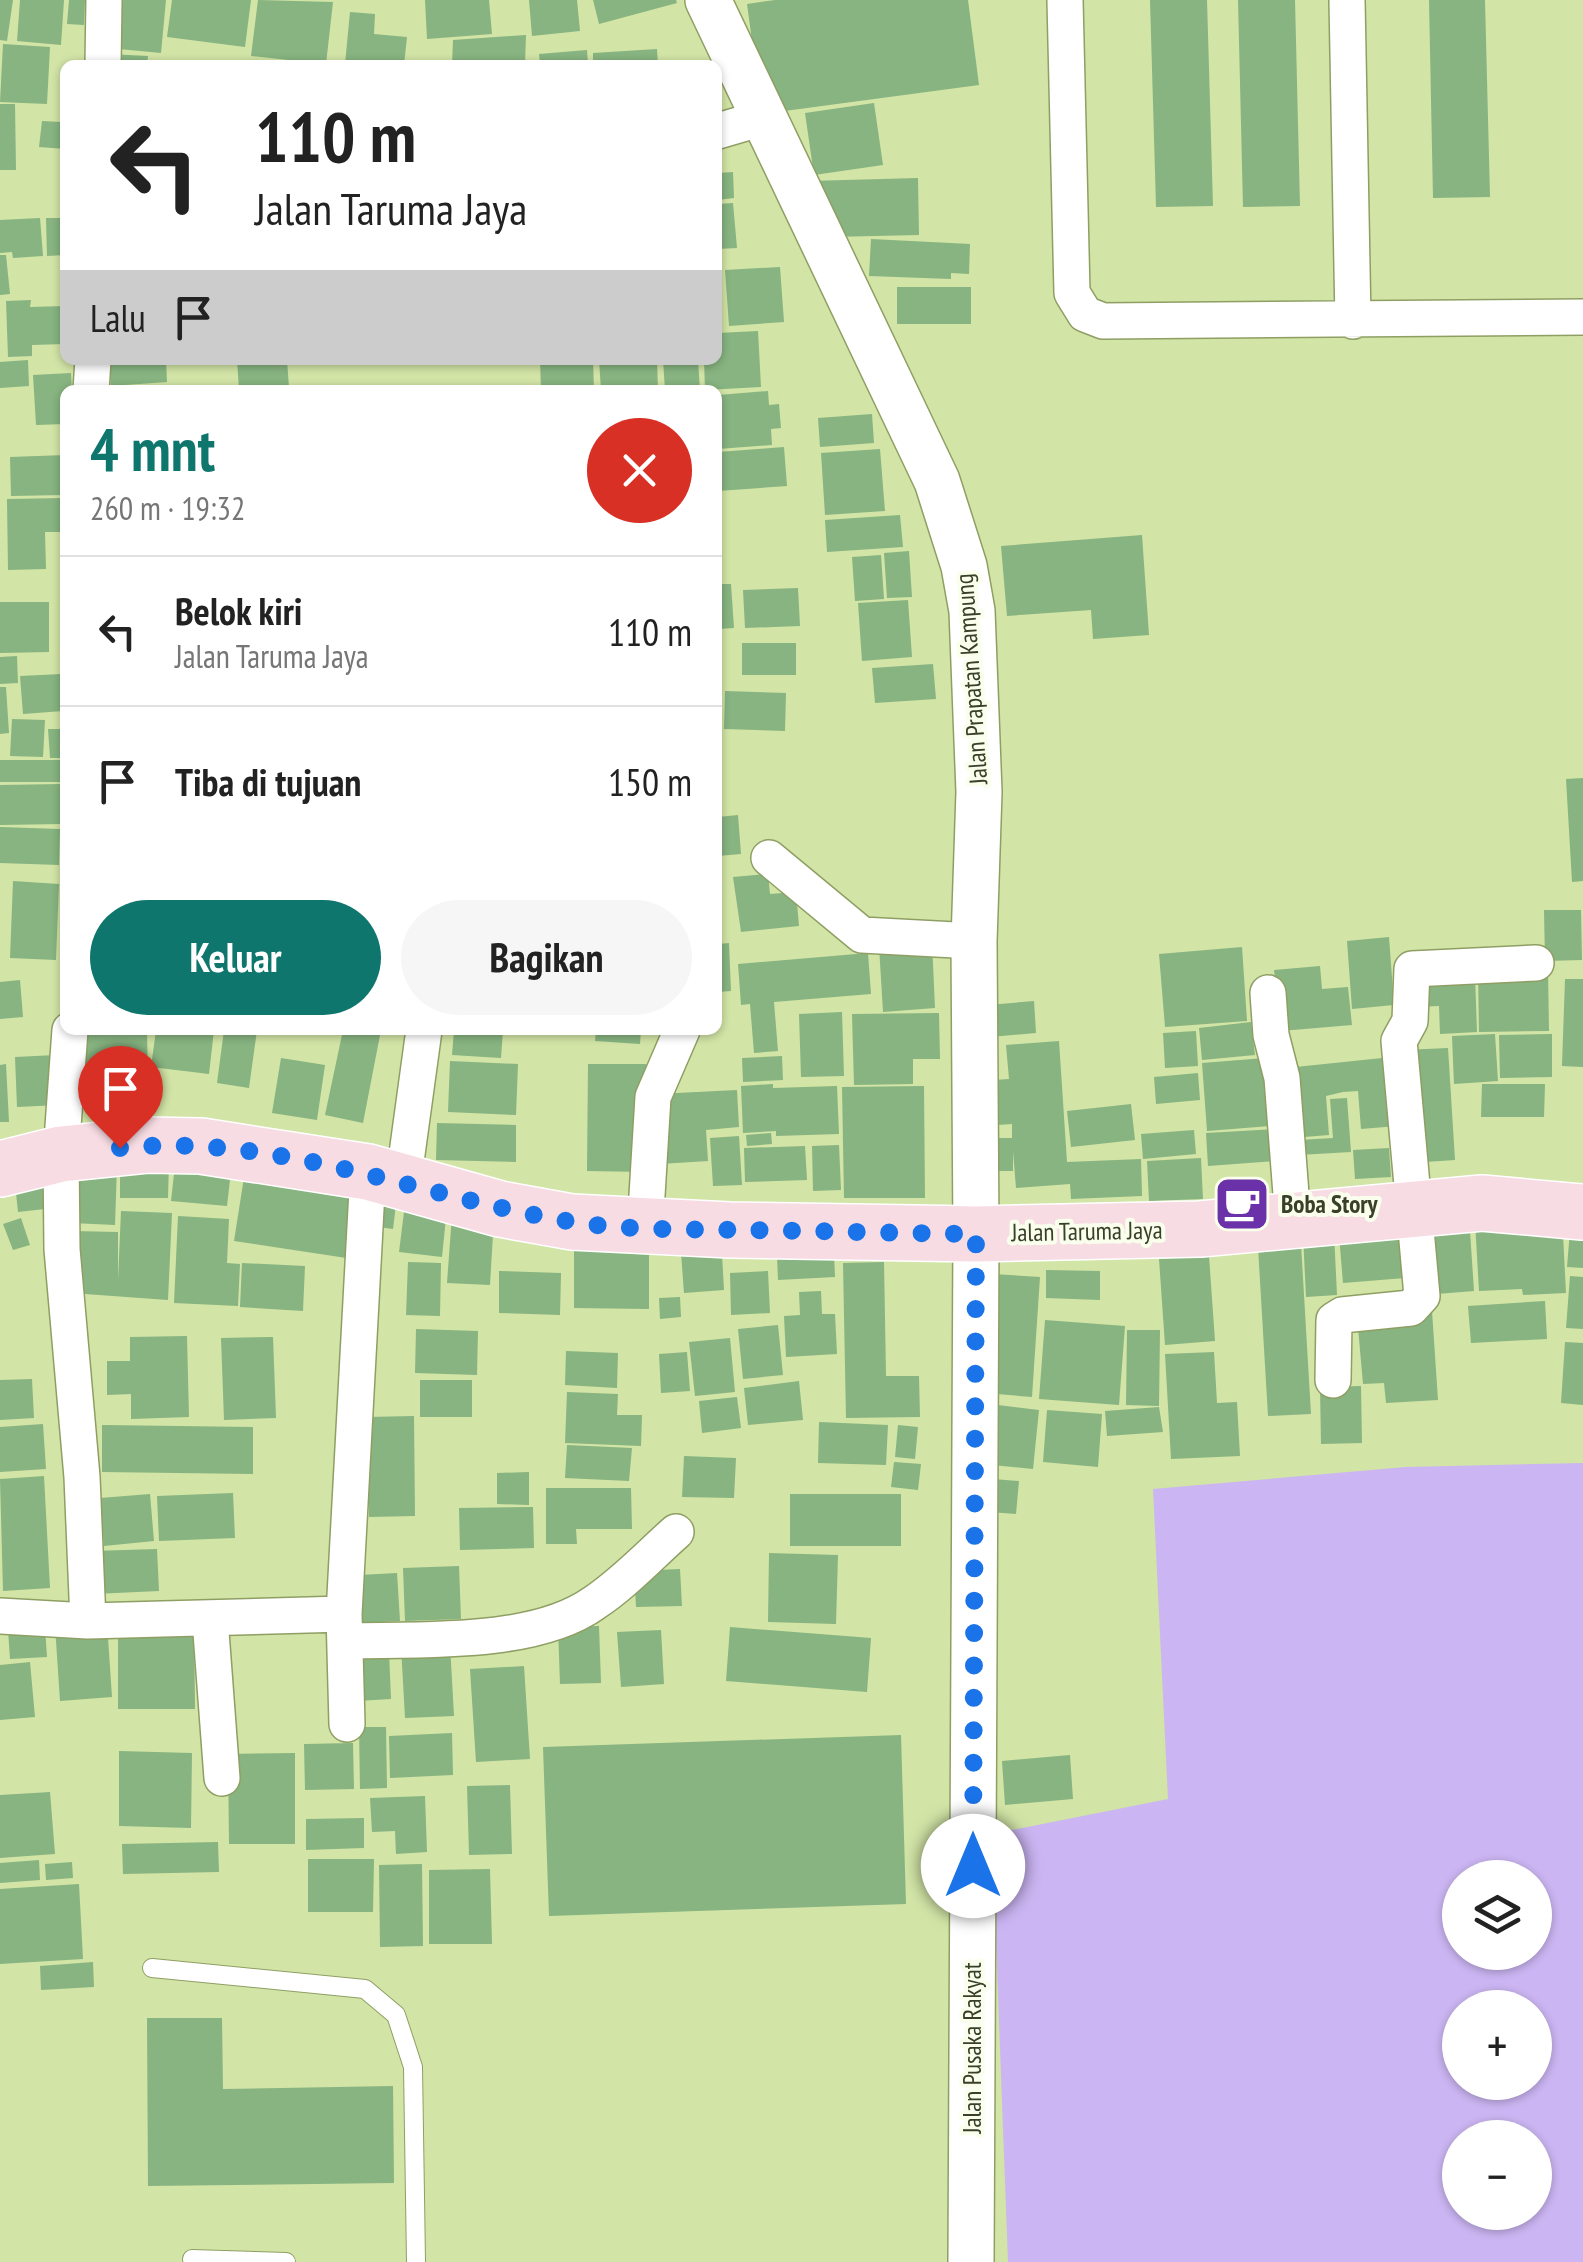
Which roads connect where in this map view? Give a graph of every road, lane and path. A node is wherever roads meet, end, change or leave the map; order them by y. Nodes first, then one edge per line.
1 (104, 0) edge
2 (708, 0) edge
3 (1065, 0) edge
4 (1347, 0) edge
5 (103, 60) edge
6 (762, 118) junction
7 (722, 130) edge
8 (1583, 317) edge
9 (1353, 321) junction
10 (769, 858) dead end
11 (974, 941) junction
12 (1536, 963) dead end
13 (1268, 993) dead end
14 (70, 1035) edge
15 (423, 1035) edge
16 (680, 1035) edge
17 (61, 1154) junction
18 (0, 1169) edge
19 (386, 1177) junction
20 (1413, 1209) junction
21 (1583, 1212) edge
22 (1293, 1220) junction
23 (645, 1228) junction
24 (976, 1234) junction
25 (1333, 1380) dead end
26 (676, 1532) dead end
27 (0, 1616) edge
28 (210, 1618) junction
29 (88, 1621) junction
30 (345, 1628) junction
31 (347, 1724) dead end
32 (222, 1778) dead end
33 (152, 1968) dead end
34 (192, 2259) dead end
35 (286, 2262) edge
36 (416, 2262) edge
37 (971, 2262) edge

1 - 5 street
2 - 6 street, Jalan Prapatan Kampung
3 - 9 street
4 - 9 street
6 - 7 street
6 - 11 street, Jalan Prapatan Kampung
8 - 9 street
10 - 11 street
11 - 24 street, Jalan Prapatan Kampung
12 - 20 street
13 - 22 street
14 - 17 street
15 - 19 street
16 - 23 street
17 - 18 main road, Jalan Taruma Jaya
17 - 19 main road, Jalan Taruma Jaya
17 - 29 street
19 - 23 main road, Jalan Taruma Jaya
19 - 30 street
20 - 21 main road, Jalan Taruma Jaya
20 - 22 main road, Jalan Taruma Jaya
20 - 25 street
22 - 24 main road, Jalan Taruma Jaya
23 - 24 main road, Jalan Taruma Jaya
24 - 37 street, Jalan Pusaka Rakyat
26 - 30 street
27 - 29 street
28 - 29 street
28 - 30 street
28 - 32 street
30 - 31 street
33 - 36 lane
34 - 35 lane

